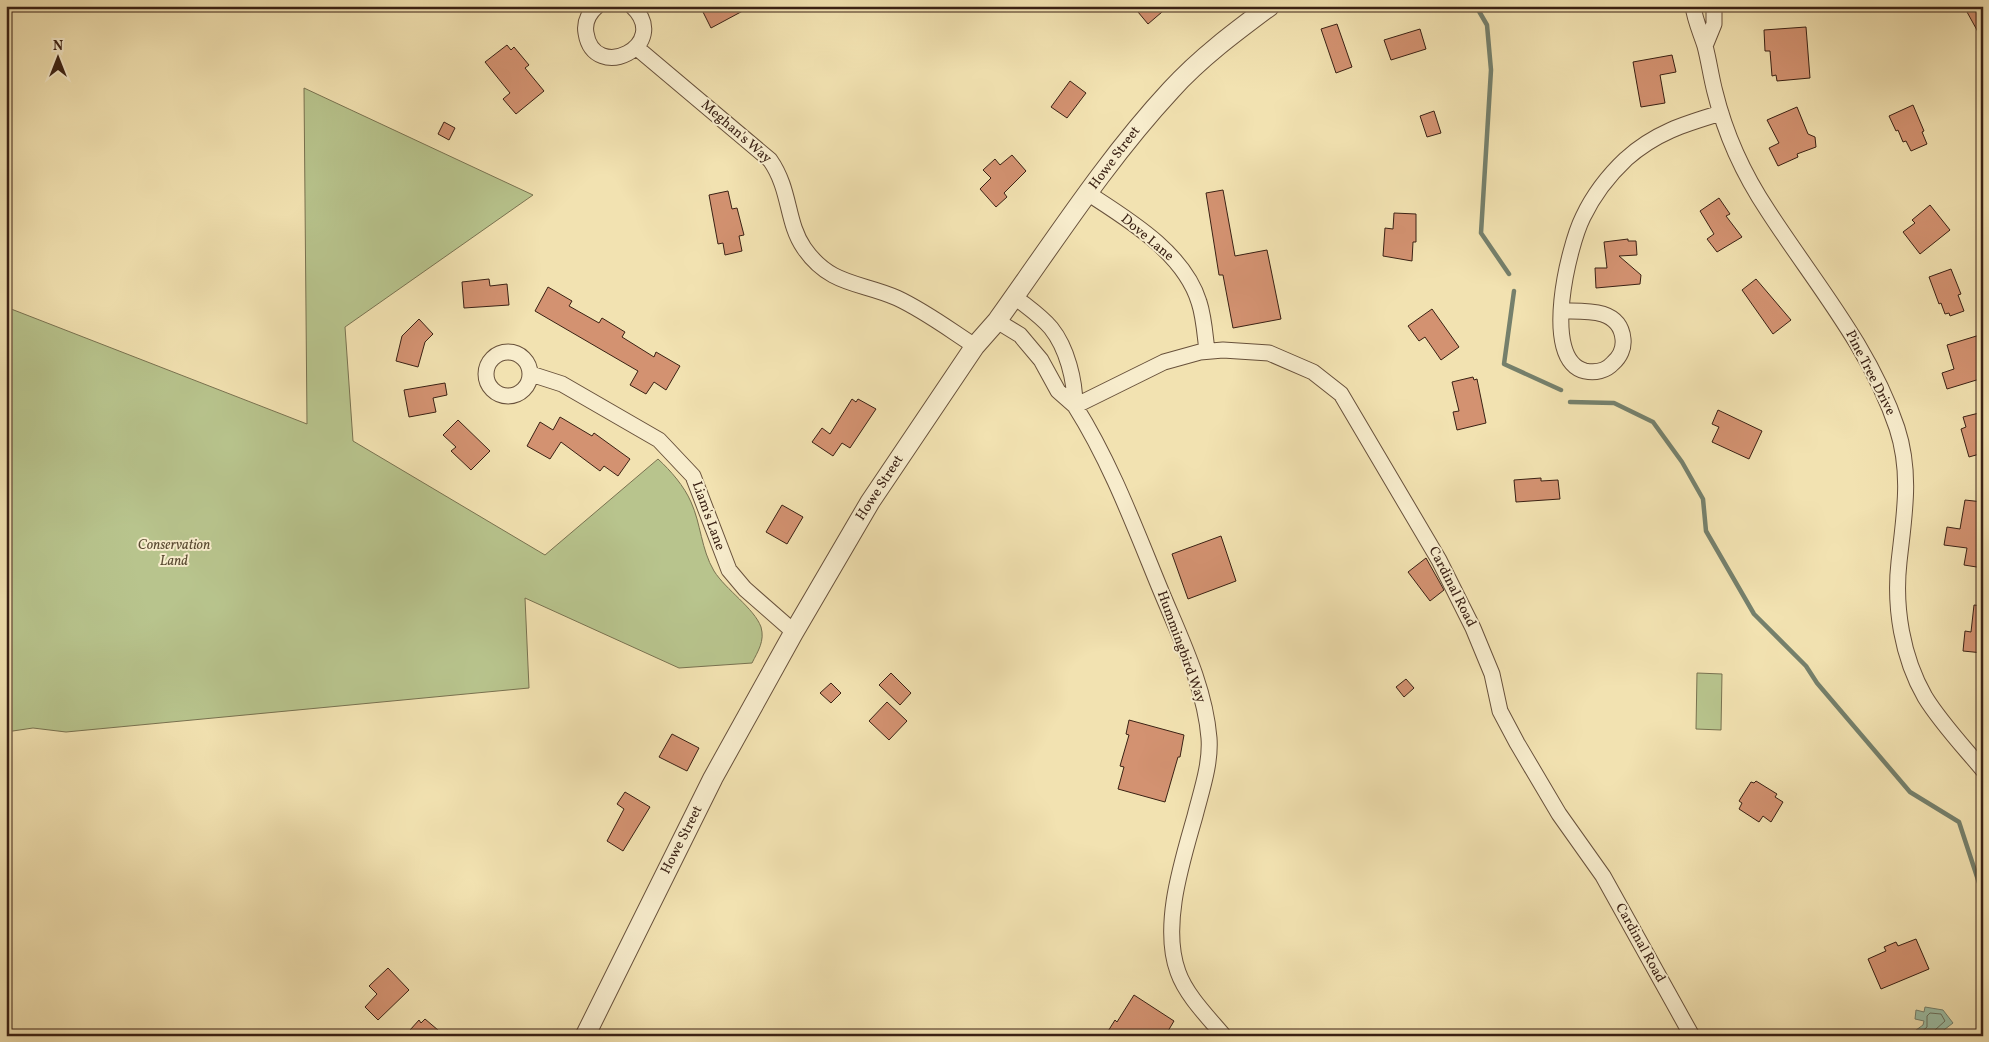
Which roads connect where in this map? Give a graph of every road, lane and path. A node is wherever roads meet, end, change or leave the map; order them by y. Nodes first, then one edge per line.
1 (597, 6) edge
2 (632, 6) edge
3 (1270, 6) edge
4 (1692, 6) edge
5 (1714, 6) edge
6 (1705, 46) junction
7 (636, 48) junction
8 (1721, 113) junction
9 (1089, 194) junction
10 (1015, 296) junction
11 (1562, 311) junction
12 (997, 321) junction
13 (975, 346) junction
14 (1207, 351) junction
15 (531, 374) dead end
16 (1075, 406) junction
17 (794, 632) junction
18 (1983, 770) edge
19 (1216, 1033) edge
20 (585, 1036) edge
21 (1692, 1036) edge

1 - 7 street
2 - 7 street
3 - 9 street, Howe Street
4 - 6 street, Pine Tree Drive
5 - 6 street
6 - 8 street, Pine Tree Drive
7 - 13 street, Meghan's Way
8 - 11 street
8 - 18 street, Pine Tree Drive
9 - 10 street, Howe Street
9 - 14 street, Dove Lane
10 - 12 street, Howe Street
10 - 16 street, Hummingbird Way
11 - 11 street
12 - 13 street, Howe Street
12 - 16 street, Hummingbird Way
13 - 17 street, Howe Street
14 - 16 street, Cardinal Road
14 - 21 street, Cardinal Road
15 - 17 street, Liam's Lane
16 - 19 street, Hummingbird Way
17 - 20 street, Howe Street

